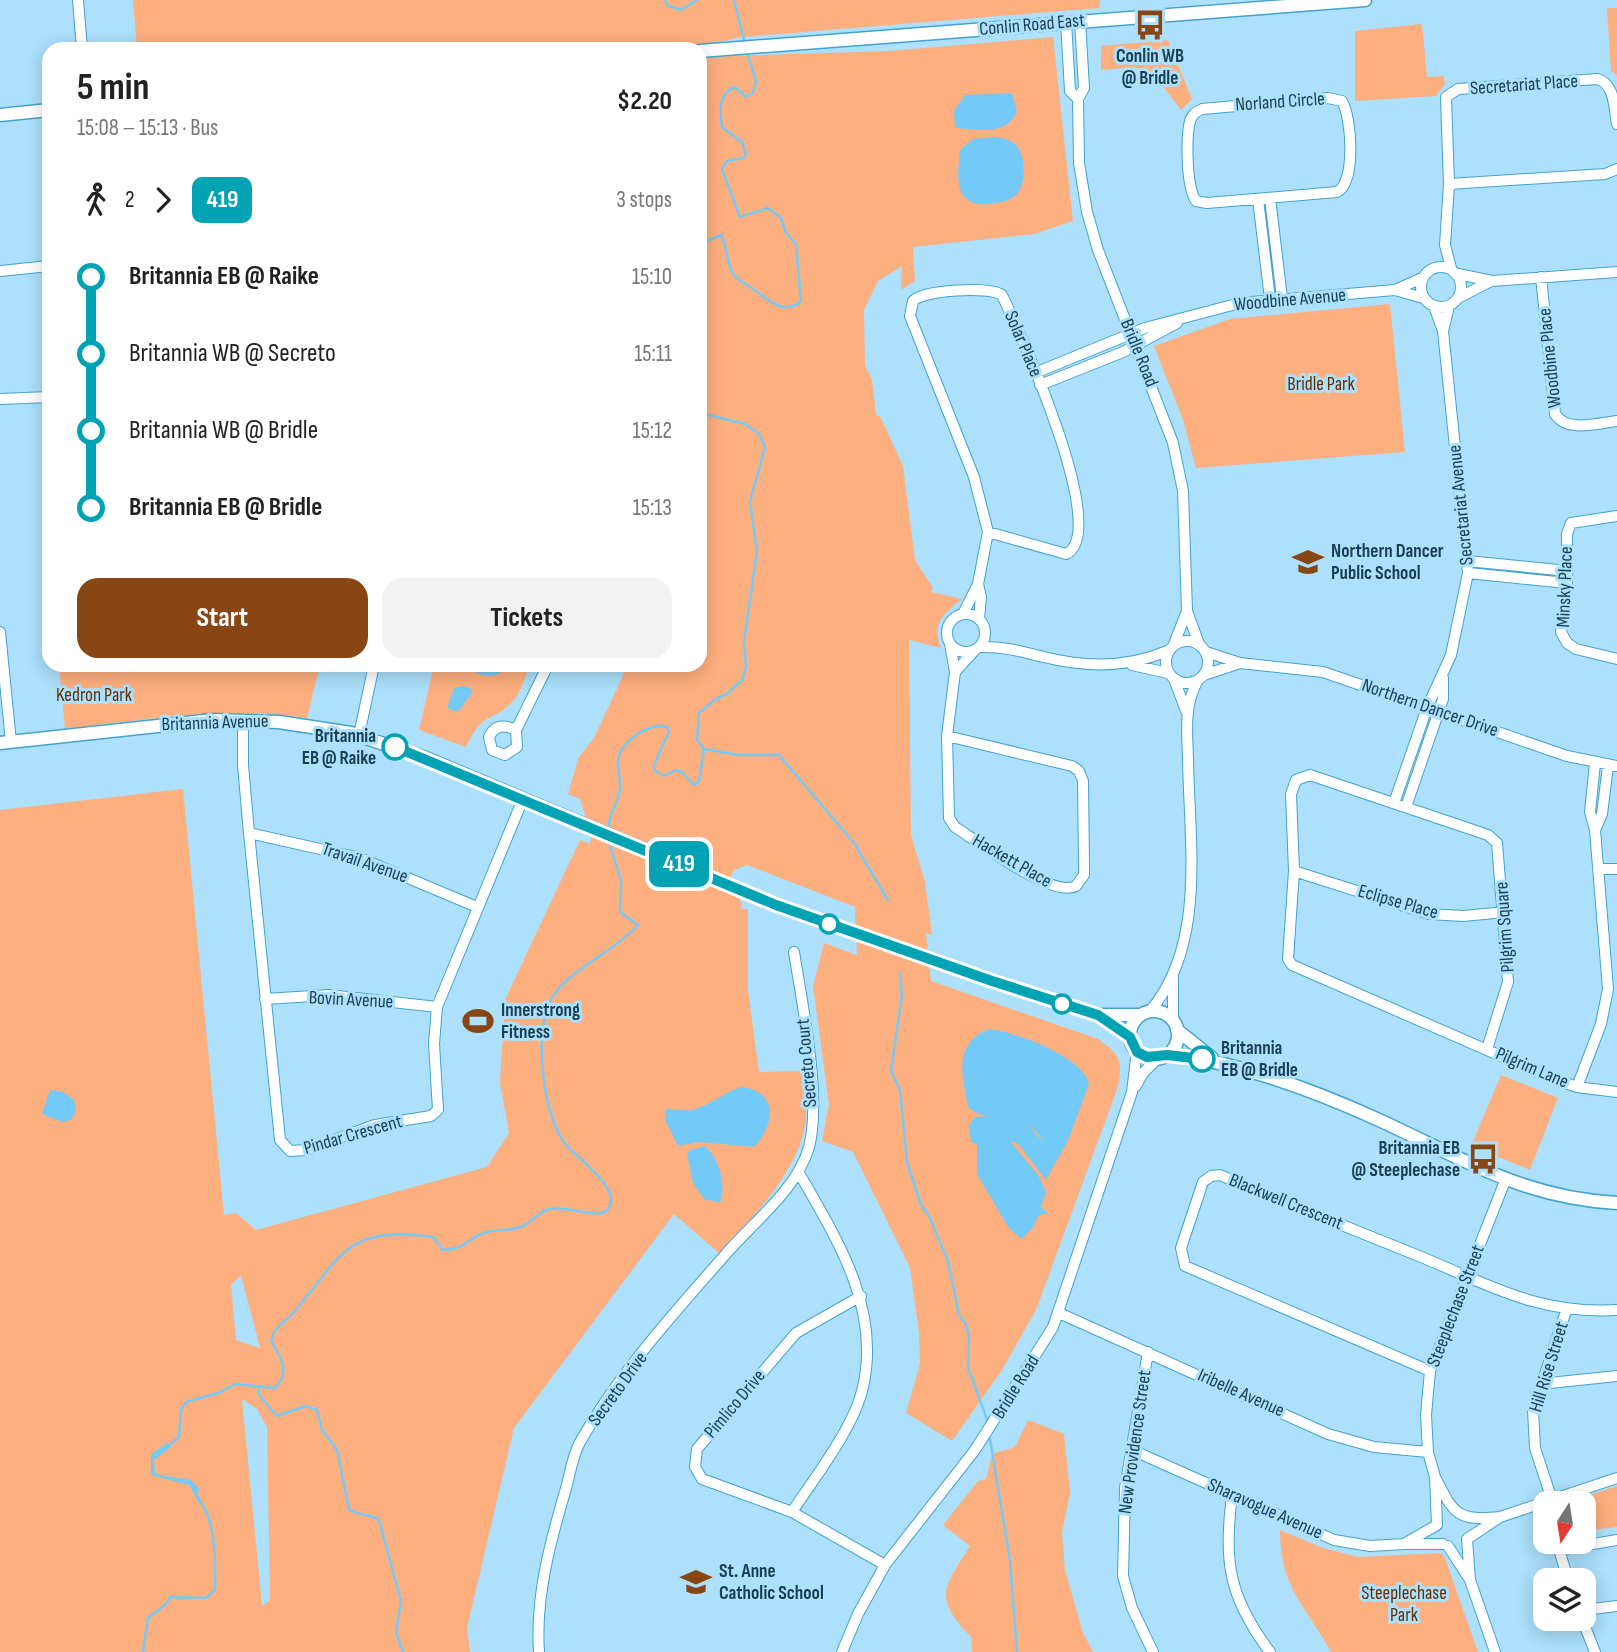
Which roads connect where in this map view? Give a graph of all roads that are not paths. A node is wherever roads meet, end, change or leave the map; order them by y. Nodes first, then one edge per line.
1 (78, 0) edge
2 (1365, 0) edge
3 (1080, 21) junction
4 (1066, 22) junction
5 (81, 42) edge
6 (707, 50) edge
7 (1078, 99) junction
8 (42, 111) edge
9 (0, 115) edge
10 (1617, 124) edge
11 (1617, 169) edge
12 (1449, 184) junction
13 (1269, 198) junction
14 (1258, 199) junction
15 (1445, 245) junction
16 (42, 267) edge
17 (1435, 267) junction
18 (0, 271) edge
19 (1454, 271) junction
20 (1617, 271) edge
21 (1422, 278) junction
22 (1541, 278) junction
23 (1492, 281) junction
24 (1395, 290) junction
25 (1460, 296) junction
26 (1282, 298) junction
27 (1423, 298) junction
28 (1270, 299) junction
29 (1434, 306) junction
30 (1449, 306) junction
31 (1186, 318) junction
32 (1444, 331) junction
33 (1132, 334) junction
34 (1136, 345) junction
35 (1035, 373) junction
36 (1040, 385) junction
37 (42, 397) edge
38 (0, 399) edge
39 (1617, 421) edge
40 (1617, 516) edge
41 (988, 532) junction
42 (1467, 561) junction
43 (1568, 571) junction
44 (1468, 573) junction
45 (1567, 583) junction
46 (978, 584) junction
47 (1187, 611) junction
48 (963, 614) junction
49 (982, 622) junction
50 (0, 632) edge
51 (950, 644) junction
52 (1008, 647) junction
53 (1171, 648) junction
54 (1203, 648) junction
55 (977, 649) junction
56 (1617, 659) edge
57 (1240, 663) junction
58 (1128, 664) junction
59 (372, 672) edge
60 (545, 672) edge
61 (955, 672) junction
62 (1171, 675) junction
63 (1201, 677) junction
64 (1443, 677) junction
65 (1427, 708) junction
66 (1438, 712) junction
67 (1187, 715) junction
68 (243, 720) junction
69 (516, 730) dead end
70 (359, 735) junction
71 (947, 736) junction
72 (5, 743) edge
73 (1595, 764) junction
74 (1612, 766) edge
75 (523, 799) junction
76 (1394, 803) junction
77 (1406, 807) junction
78 (1595, 830) junction
79 (248, 833) junction
80 (1599, 869) junction
81 (1617, 869) edge
82 (1294, 871) junction
83 (477, 907) junction
84 (1505, 912) junction
85 (794, 951) dead end
86 (1174, 978) junction
87 (265, 999) junction
88 (437, 1007) junction
89 (1145, 1013) junction
90 (1098, 1015) junction
91 (1175, 1026) junction
92 (1130, 1037) junction
93 (1488, 1049) junction
94 (1137, 1052) junction
95 (1163, 1056) junction
96 (1216, 1061) junction
97 (1577, 1087) junction
98 (1132, 1092) junction
99 (1617, 1092) edge
100 (799, 1174) junction
101 (1505, 1181) junction
102 (1617, 1203) edge
103 (1466, 1275) junction
104 (861, 1296) junction
105 (1617, 1310) edge
106 (1566, 1311) junction
107 (1059, 1313) junction
108 (1148, 1352) junction
109 (1430, 1371) junction
110 (1617, 1376) edge
111 (1540, 1384) junction
112 (1132, 1450) junction
113 (1428, 1452) junction
114 (1434, 1478) junction
115 (1617, 1478) edge
116 (1549, 1491) edge
117 (1581, 1491) edge
118 (1232, 1495) junction
119 (1533, 1507) edge
120 (792, 1512) junction
121 (1459, 1516) junction
122 (1500, 1517) junction
123 (1437, 1525) junction
124 (1467, 1539) junction
125 (1617, 1540) edge
126 (1596, 1542) edge
127 (1404, 1544) junction
128 (1446, 1545) junction
129 (885, 1565) junction
130 (1470, 1580) junction
131 (1617, 1606) edge
132 (1596, 1609) edge
133 (1586, 1631) edge
134 (539, 1652) edge
135 (842, 1652) edge
136 (1153, 1652) edge
137 (1270, 1652) edge
138 (1495, 1652) edge
139 (1595, 1652) edge

1 - 5 street
2 - 3 street, Conlin Road East
3 - 4 street, Conlin Road East
3 - 7 street, Bridle Road
4 - 6 street, Conlin Road East
4 - 7 street, Bridle Road
7 - 33 street, Bridle Road
8 - 9 street
10 - 12 street, Secretariat Place
11 - 12 street
12 - 15 street, Secretariat Place
13 - 14 street, Norland Circle
13 - 14 street, Norland Circle
13 - 26 street
14 - 28 street
15 - 17 street, Secretariat Place
15 - 19 street, Secretariat Place
16 - 18 street
17 - 19 street
17 - 21 street
19 - 23 street
19 - 25 street
20 - 22 street
21 - 24 street, Woodbine Avenue
21 - 27 street
22 - 23 street
22 - 39 street, Woodbine Place
23 - 25 street
24 - 26 street, Woodbine Avenue
24 - 27 street, Woodbine Avenue
25 - 30 street
26 - 28 street, Woodbine Avenue
27 - 29 street
28 - 31 street, Woodbine Avenue
29 - 30 street
29 - 32 street, Secretariat Avenue
30 - 32 street, Secretariat Avenue
31 - 33 street, Woodbine Avenue
31 - 34 street, Woodbine Avenue
32 - 42 street, Secretariat Avenue
33 - 34 street, Bridle Road
33 - 35 street, Woodbine Avenue
34 - 36 street, Woodbine Avenue
34 - 47 street, Bridle Road
35 - 36 street, Solar Place
35 - 41 street, Solar Place
36 - 41 street, Solar Place
37 - 38 street
40 - 43 street, Minsky Place
41 - 46 street, Solar Place
42 - 43 street
42 - 44 street, Secretariat Avenue
43 - 45 street, Minsky Place
44 - 45 street
44 - 64 street, Secretariat Avenue
45 - 56 street, Minsky Place
46 - 48 street, Solar Place
46 - 49 street, Solar Place
47 - 53 street, Bridle Road
47 - 54 street, Bridle Road
48 - 49 street
48 - 51 street
49 - 52 street
49 - 55 street
50 - 72 street
51 - 55 street
51 - 61 street, Hackett Place
52 - 55 street
52 - 58 street
53 - 54 street
53 - 58 street
53 - 62 street
54 - 57 street, Northern Dancer Drive
54 - 63 street
55 - 61 street
57 - 63 street, Northern Dancer Drive
57 - 65 street, Northern Dancer Drive
58 - 62 street
59 - 70 street
60 - 69 street
61 - 71 street, Hackett Place
62 - 63 street
62 - 67 street
63 - 67 street
64 - 65 street, Secretariat Avenue
64 - 66 street, Secretariat Avenue
65 - 66 street, Northern Dancer Drive
65 - 76 street, Secretariat Avenue
66 - 73 street, Northern Dancer Drive
66 - 77 street, Secretariat Avenue
67 - 86 street
68 - 70 street, Britannia Avenue
68 - 72 street, Britannia Avenue
68 - 79 street, Pindar Crescent
70 - 75 street, Britannia Avenue
71 - 71 street, Hackett Place
73 - 74 street, Northern Dancer Drive
73 - 78 street
74 - 78 street
75 - 83 street, Pindar Crescent
75 - 90 street, Britannia Avenue
76 - 77 street, Pilgrim Square
76 - 82 street, Pilgrim Square
77 - 84 street, Pilgrim Square
78 - 80 street
79 - 83 street, Travail Avenue
79 - 87 street, Pindar Crescent
80 - 81 street
80 - 97 street
82 - 84 street, Eclipse Place
82 - 93 street, Pilgrim Square
83 - 88 street, Pindar Crescent
84 - 93 street, Pilgrim Square
85 - 100 street, Secreto Court
86 - 89 street
86 - 91 street
87 - 88 street, Bovin Avenue
87 - 88 street, Pindar Crescent
89 - 90 street
89 - 91 street
89 - 92 street
90 - 92 street
91 - 95 street
91 - 96 street
92 - 94 street
93 - 97 street, Pilgrim Lane
94 - 95 street
94 - 98 street, Bridle Road
95 - 96 street
95 - 98 street, Bridle Road
96 - 101 street
97 - 99 street, Pilgrim Lane
98 - 107 street, Bridle Road
100 - 104 street
100 - 134 street, Secreto Drive
101 - 102 street
101 - 103 street, Steeplechase Street
103 - 106 street
103 - 109 street, Steeplechase Street
103 - 109 street, Blackwell Crescent
104 - 120 street
104 - 120 street, Pimlico Drive
105 - 106 street
106 - 111 street, Hill Rise Street
107 - 108 street, Iribelle Avenue
107 - 129 street, Bridle Road
108 - 112 street, New Providence Street
108 - 113 street, Iribelle Avenue
109 - 113 street, Steeplechase Street
110 - 111 street
111 - 116 street, Hill Rise Street
112 - 118 street, Sharavogue Avenue
112 - 136 street, New Providence Street
113 - 114 street, Steeplechase Street
114 - 121 street, Steeplechase Street
114 - 123 street, Steeplechase Street
115 - 117 street
118 - 127 street, Sharavogue Avenue
118 - 137 street
119 - 122 street
120 - 129 street, Pimlico Drive
121 - 122 street
121 - 123 street
121 - 124 street
122 - 124 street
123 - 127 street
123 - 128 street
124 - 128 street
124 - 130 street
125 - 126 street
127 - 128 street, Sharavogue Avenue
128 - 130 street
129 - 135 street, Bridle Road
130 - 138 street
131 - 132 street
133 - 139 street

